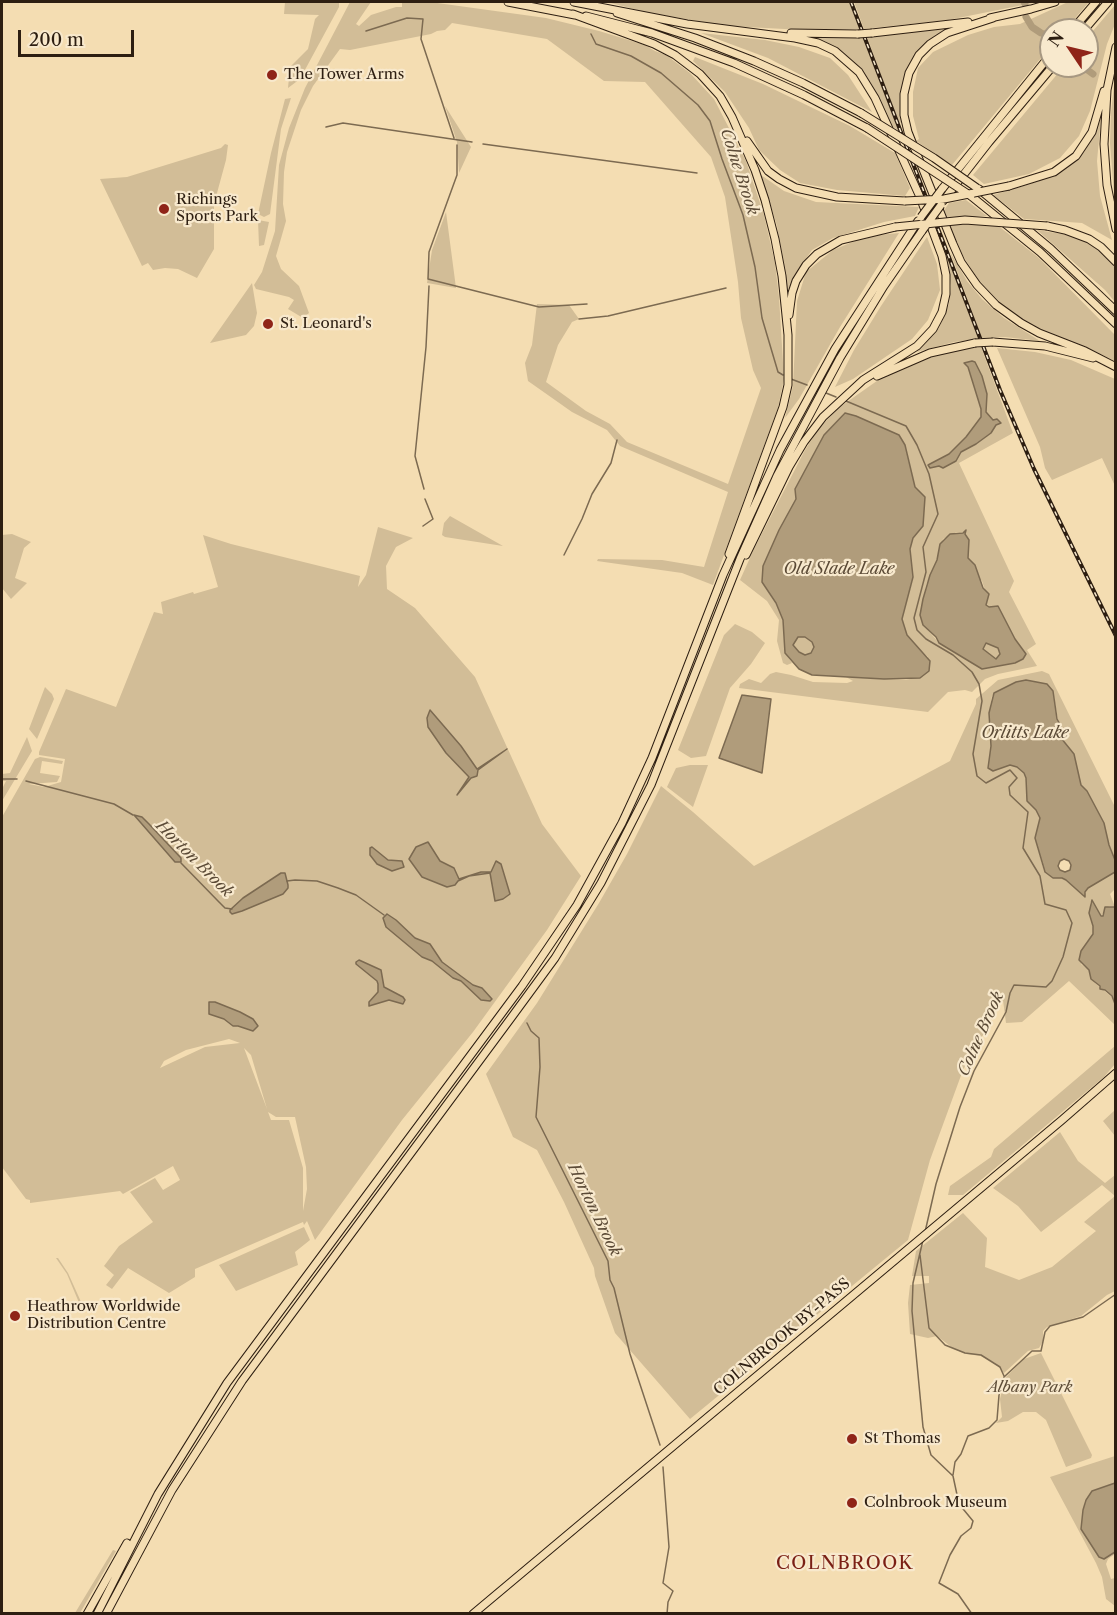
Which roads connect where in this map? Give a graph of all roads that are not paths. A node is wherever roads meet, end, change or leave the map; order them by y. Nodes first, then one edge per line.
1 (508, 2) edge
2 (574, 2) edge
3 (1055, 2) edge
4 (1096, 2) edge
5 (1108, 2) edge
6 (606, 9) junction
7 (573, 14) junction
8 (993, 18) junction
9 (1082, 18) edge
10 (1094, 18) edge
11 (773, 34) junction
12 (1116, 47) edge
13 (1112, 62) junction
14 (1039, 69) edge
15 (1043, 78) edge
16 (738, 130) junction
17 (1116, 229) edge
18 (1116, 262) edge
19 (1116, 311) edge
20 (1116, 324) edge
21 (788, 335) junction
22 (1096, 358) junction
23 (1116, 367) edge
24 (854, 388) junction
25 (723, 575) junction
26 (732, 578) junction
27 (1113, 1077) edge
28 (158, 1494) junction
29 (87, 1614) edge
30 (97, 1614) edge
31 (108, 1614) edge
32 (473, 1614) edge

1 - 7 highway
2 - 6 highway
3 - 8 highway
4 - 9 highway
5 - 10 highway
6 - 11 highway
6 - 19 highway, bridge
7 - 16 highway
7 - 20 highway, bridge
8 - 11 highway, bridge
8 - 22 highway
11 - 24 highway
12 - 13 highway
13 - 16 highway, bridge
13 - 17 highway
14 - 25 highway, bridge
15 - 26 highway, bridge
16 - 21 highway
18 - 21 highway, bridge
21 - 25 highway
22 - 23 highway
22 - 24 highway, bridge
24 - 26 highway
25 - 28 highway
26 - 31 highway
27 - 32 highway, COLNBROOK BY-PASS
28 - 29 highway
28 - 30 highway

